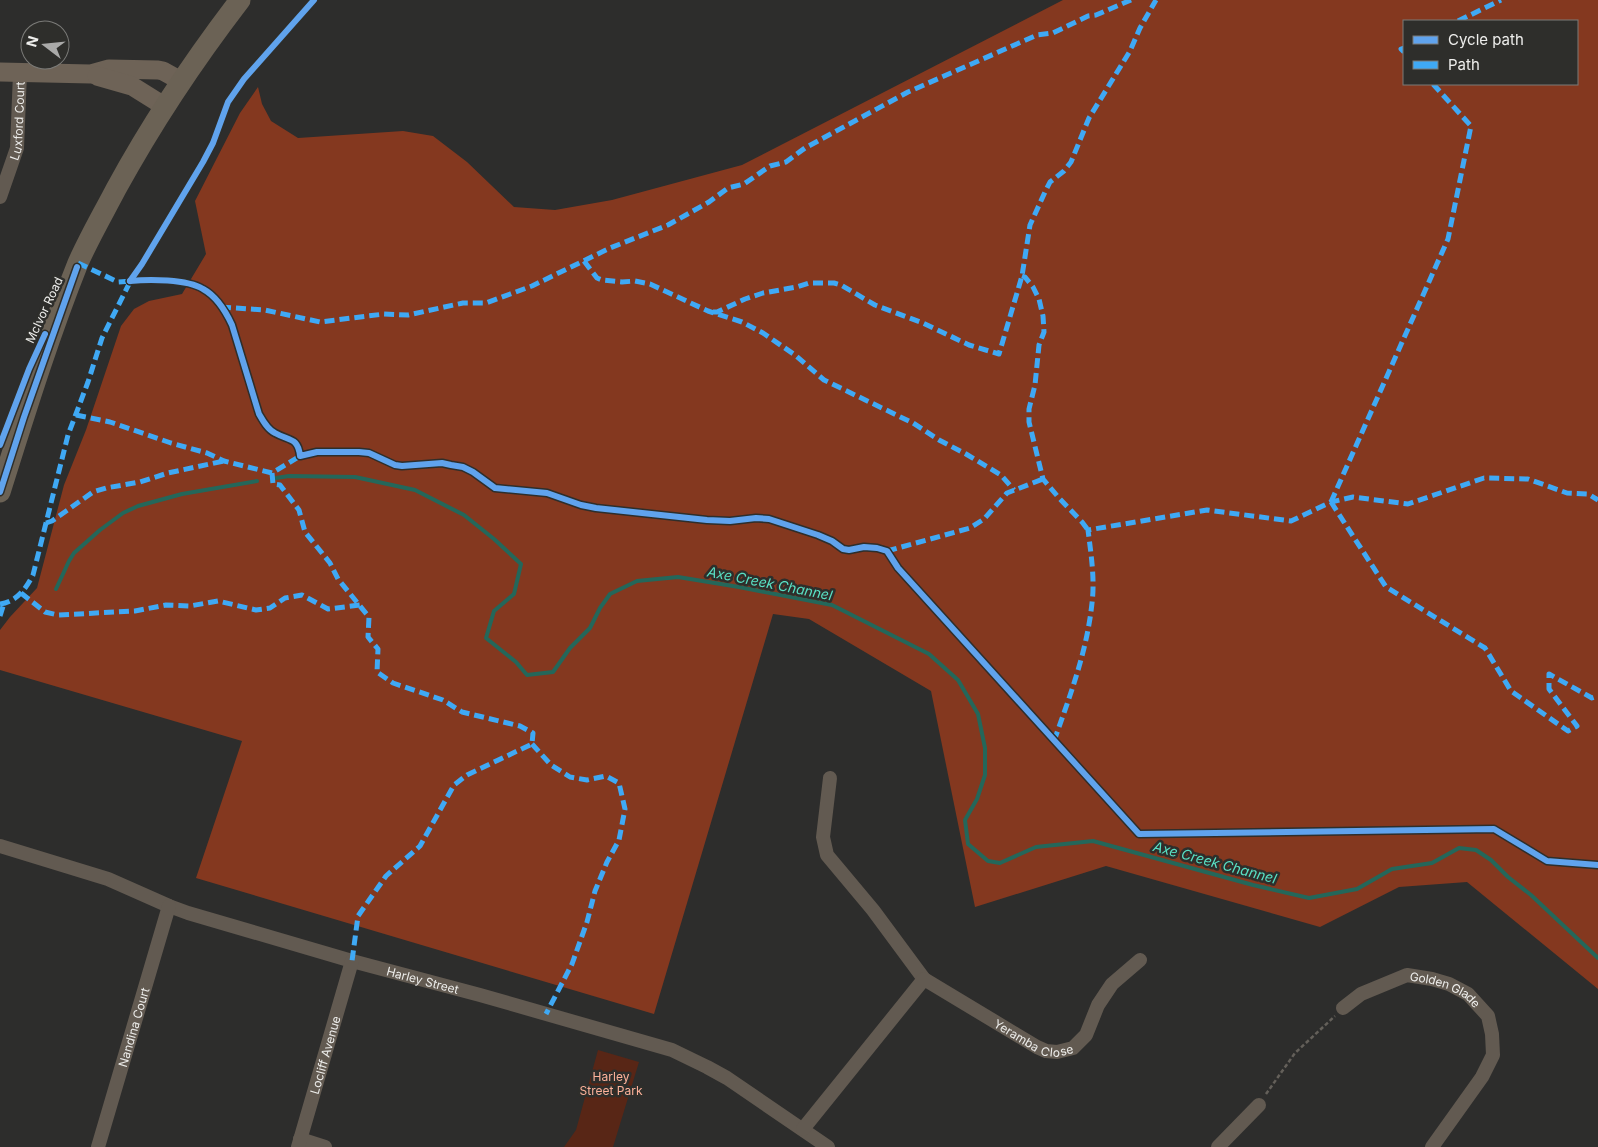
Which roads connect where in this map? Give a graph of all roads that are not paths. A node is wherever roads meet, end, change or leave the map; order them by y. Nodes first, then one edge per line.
1 (240, 0) edge
2 (0, 72) edge
3 (20, 72) junction
4 (91, 74) junction
5 (181, 81) junction
6 (164, 106) junction
7 (0, 197) edge
8 (77, 267) junction
9 (0, 445) edge
10 (0, 492) edge
11 (830, 778) dead end
12 (0, 846) edge
13 (168, 906) junction
14 (1140, 960) dead end
15 (352, 961) junction
16 (924, 979) junction
17 (1343, 1008) road end
18 (1259, 1105) road end
19 (803, 1129) junction
20 (299, 1143) edge
21 (98, 1147) edge
22 (325, 1147) edge
23 (828, 1147) edge
24 (1218, 1147) edge
25 (1432, 1147) edge

1 - 5 main road, McIvor Road
2 - 3 street
3 - 4 street
3 - 7 street, Luxford Court
4 - 5 street
4 - 6 street
5 - 6 main road, McIvor Road
6 - 8 main road, McIvor Road
8 - 9 main road, McIvor Road
8 - 10 main road, McIvor Road
11 - 16 street, Yeramba Close
12 - 13 street, Harley Street
13 - 15 street, Harley Street
13 - 21 street, Nandina Court
14 - 16 street, Yeramba Close
15 - 19 street, Harley Street
15 - 20 street, Locliff Avenue
16 - 19 street
17 - 25 street, Golden Glade
18 - 24 street
19 - 23 street, Harley Street
20 - 22 street

